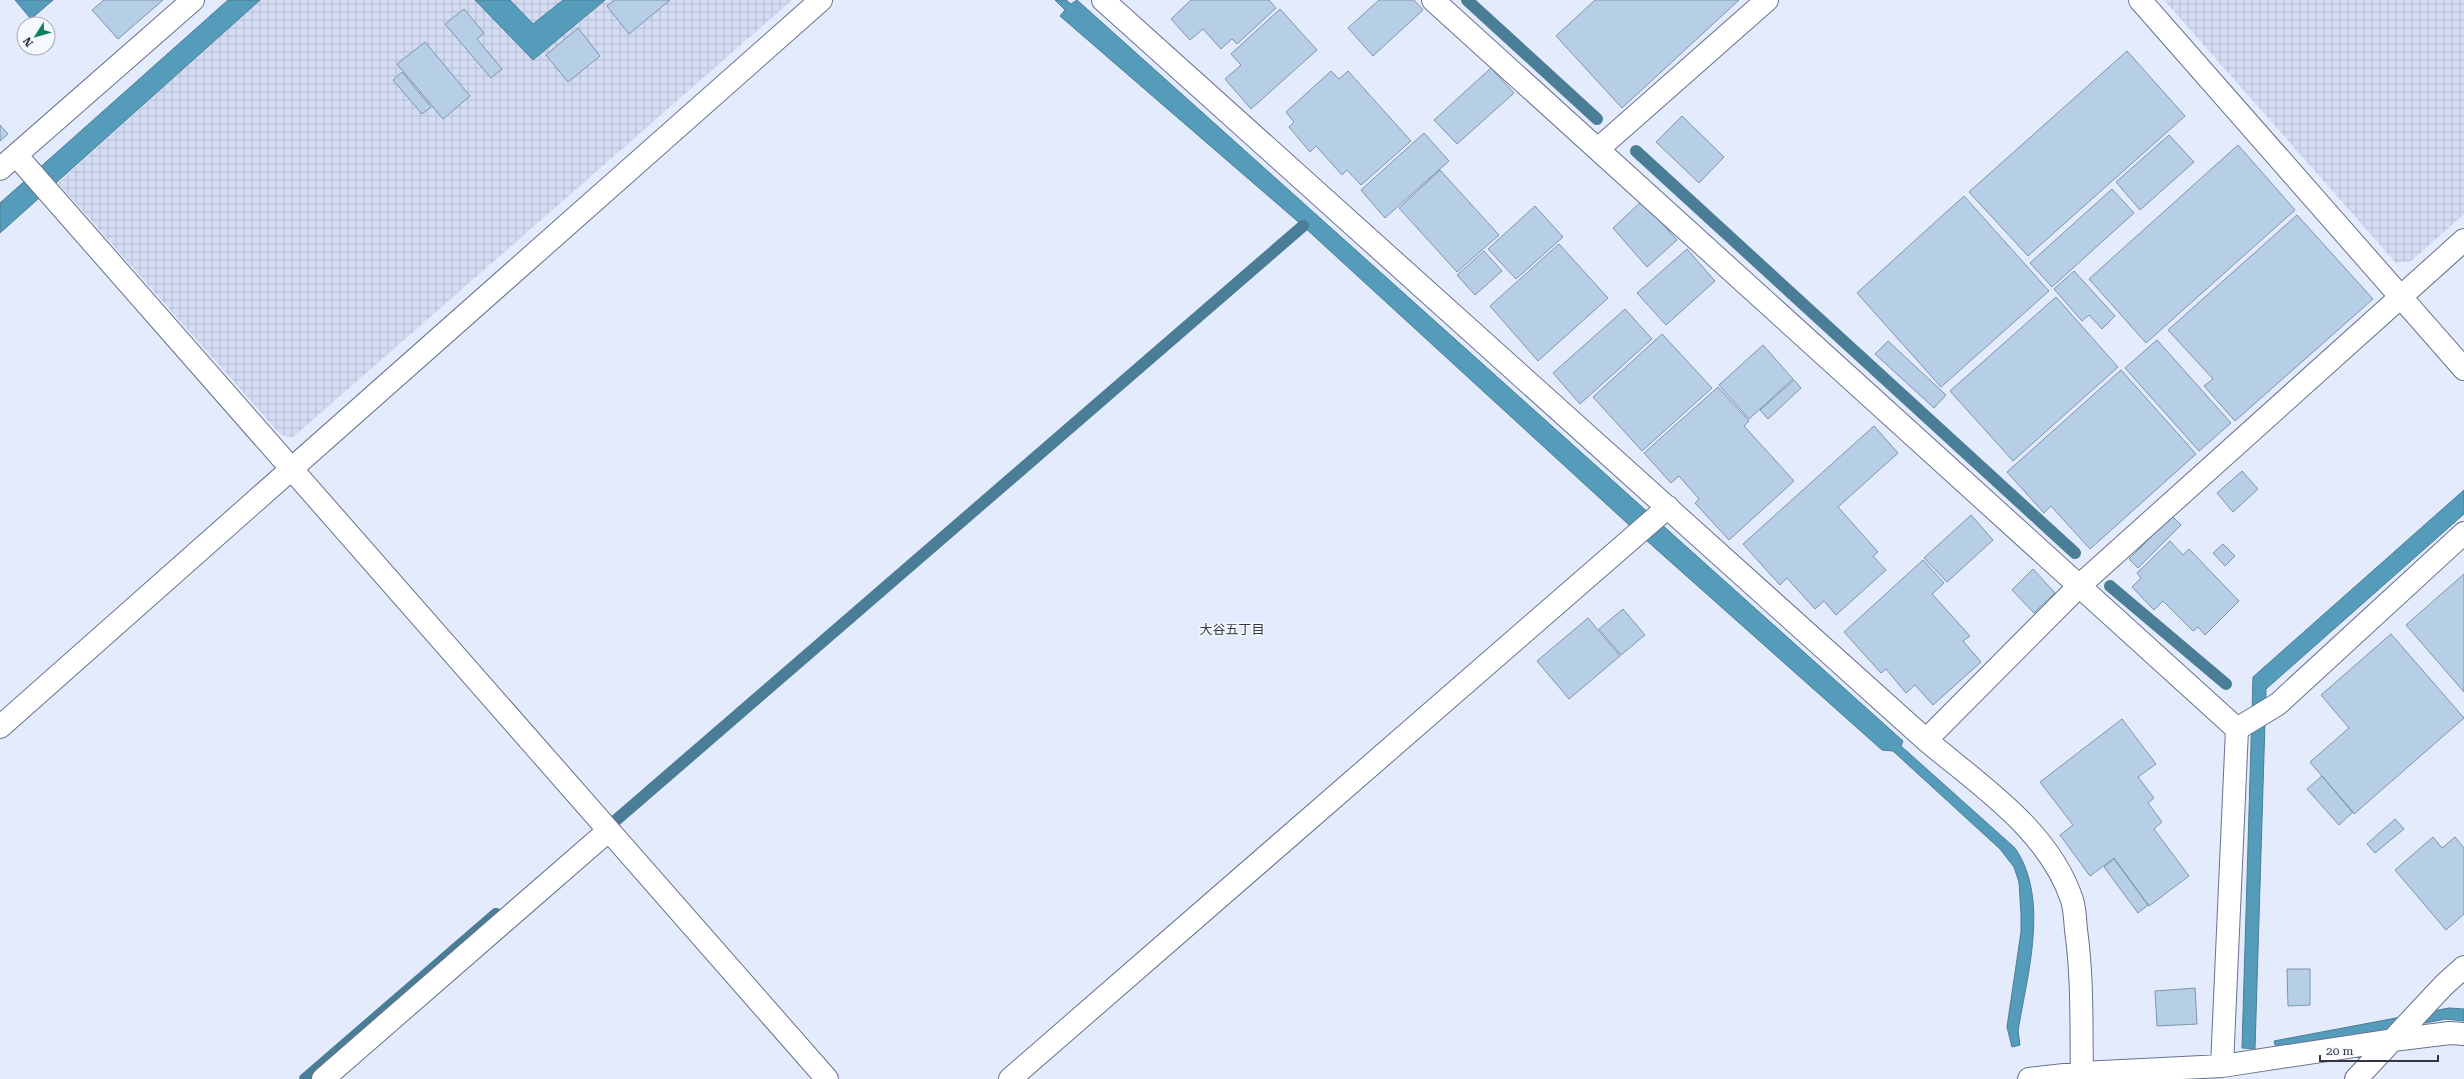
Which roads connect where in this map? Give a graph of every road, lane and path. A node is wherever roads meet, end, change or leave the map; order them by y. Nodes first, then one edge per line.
1 (193, 0) edge
2 (821, 0) edge
3 (1103, 0) edge
4 (1433, 0) edge
5 (1767, 0) edge
6 (2140, 0) edge
7 (1598, 149) junction
8 (23, 162) junction
9 (0, 169) edge
10 (2464, 240) edge
11 (2400, 296) junction
12 (2464, 369) edge
13 (293, 468) junction
14 (1668, 507) junction
15 (2464, 533) edge
16 (2079, 586) junction
17 (0, 727) edge
18 (2237, 728) junction
19 (1926, 740) junction
20 (608, 832) junction
21 (2464, 967) edge
22 (2464, 1034) edge
23 (2397, 1035) junction
24 (2222, 1066) junction
25 (2082, 1076) edge
26 (323, 1079) edge
27 (827, 1079) edge
28 (1010, 1079) edge
29 (2030, 1079) edge
30 (2356, 1079) edge

1 - 8 street
2 - 13 street
3 - 14 street
4 - 7 street
5 - 7 street
6 - 11 street
7 - 16 street
8 - 9 street
8 - 13 street
10 - 11 street
11 - 12 street
11 - 16 street
13 - 17 street
13 - 20 street
14 - 19 street
14 - 28 street
15 - 18 street
16 - 18 street
16 - 19 street
18 - 24 street
19 - 25 street
20 - 26 street
20 - 27 street
21 - 23 street
22 - 23 street
23 - 24 street
23 - 30 street
24 - 25 street
25 - 29 street

